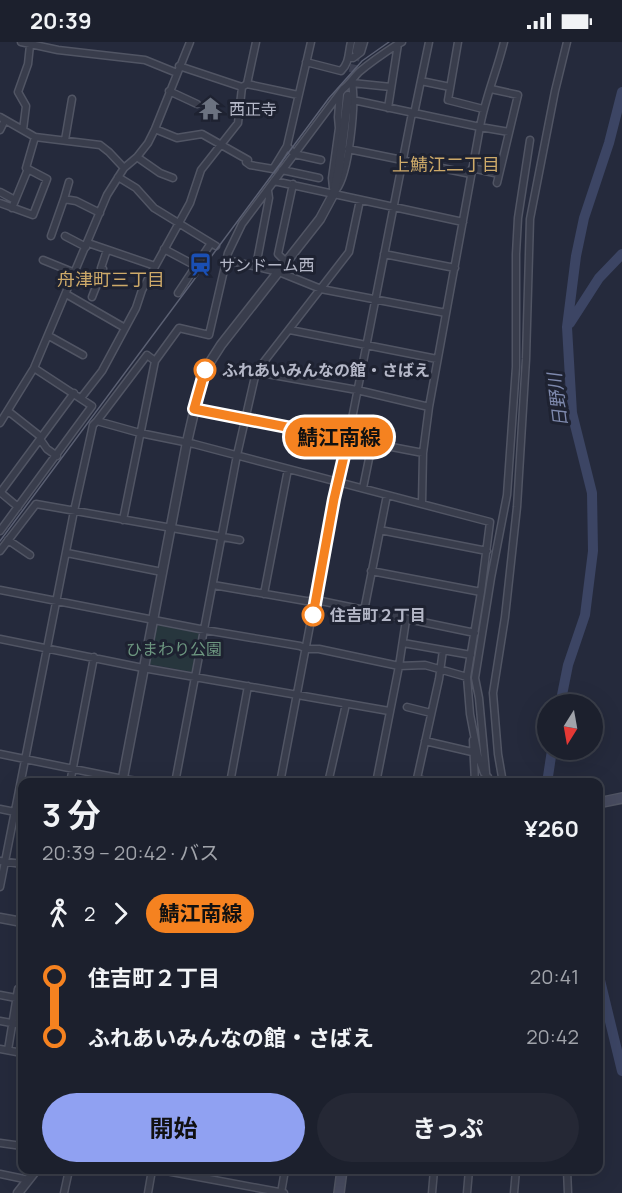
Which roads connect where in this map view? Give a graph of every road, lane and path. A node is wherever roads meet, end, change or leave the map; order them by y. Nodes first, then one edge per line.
1 (21, 42) edge
2 (190, 42) edge
3 (256, 42) edge
4 (311, 42) edge
5 (351, 42) edge
6 (364, 42) edge
7 (429, 42) edge
8 (458, 42) edge
9 (504, 42) edge
10 (567, 42) edge
11 (400, 43) edge
12 (30, 45) junction
13 (349, 57) junction
14 (306, 62) junction
15 (178, 69) junction
16 (421, 81) junction
17 (352, 83) junction
18 (244, 86) junction
19 (391, 87) junction
20 (450, 87) junction
21 (491, 89) junction
22 (169, 91) junction
23 (298, 95) junction
24 (347, 97) junction
25 (72, 99) dead end
26 (197, 104) dead end
27 (387, 108) junction
28 (483, 109) junction
29 (413, 114) junction
30 (3, 118) edge
31 (480, 128) junction
32 (155, 129) junction
33 (0, 130) edge
34 (23, 130) junction
35 (509, 132) junction
36 (35, 137) junction
37 (65, 140) junction
38 (530, 140) dead end
39 (221, 145) junction
40 (287, 146) junction
41 (348, 149) junction
42 (294, 154) junction
43 (137, 157) junction
44 (199, 158) dead end
45 (321, 160) dead end
46 (402, 160) junction
47 (207, 162) junction
48 (124, 168) junction
49 (28, 169) junction
50 (282, 170) junction
51 (472, 171) junction
52 (499, 174) junction
53 (118, 177) junction
54 (319, 178) dead end
55 (274, 181) junction
56 (69, 182) dead end
57 (161, 182) dead end
58 (497, 183) dead end
59 (292, 184) junction
60 (268, 191) junction
61 (0, 192) edge
62 (334, 193) junction
63 (64, 199) junction
64 (15, 200) junction
65 (360, 200) junction
66 (0, 202) edge
67 (393, 207) junction
68 (12, 208) junction
69 (100, 213) junction
70 (463, 222) junction
71 (178, 224) junction
72 (51, 236) dead end
73 (65, 236) dead end
74 (87, 245) junction
75 (164, 249) junction
76 (107, 250) junction
77 (384, 254) junction
78 (226, 255) junction
79 (43, 260) dead end
80 (286, 262) junction
81 (155, 266) junction
82 (196, 266) junction
83 (256, 266) junction
84 (455, 268) junction
85 (279, 272) junction
86 (75, 273) junction
87 (321, 289) junction
88 (178, 293) dead end
89 (66, 294) junction
90 (92, 297) dead end
91 (375, 299) junction
92 (446, 313) junction
93 (125, 328) junction
94 (290, 330) junction
95 (209, 335) junction
96 (49, 336) junction
97 (221, 345) junction
98 (365, 345) junction
99 (83, 355) dead end
100 (437, 359) junction
101 (155, 361) junction
102 (34, 368) junction
103 (256, 372) junction
104 (357, 390) junction
105 (74, 393) junction
106 (81, 398) junction
107 (429, 407) junction
108 (194, 409) junction
109 (8, 411) junction
110 (244, 419) junction
111 (97, 421) junction
112 (0, 423) edge
113 (140, 433) junction
114 (41, 438) junction
115 (348, 439) junction
116 (187, 442) junction
117 (372, 444) junction
118 (423, 453) junction
119 (237, 455) junction
120 (57, 456) junction
121 (288, 469) junction
122 (339, 482) junction
123 (363, 488) junction
124 (0, 493) edge
125 (387, 495) junction
126 (422, 503) junction
127 (18, 507) junction
128 (74, 511) junction
129 (123, 520) junction
130 (170, 528) junction
131 (380, 530) junction
132 (0, 531) edge
133 (222, 537) junction
134 (8, 540) junction
135 (240, 540) dead end
136 (0, 551) edge
137 (487, 551) junction
138 (67, 553) junction
139 (30, 555) dead end
140 (371, 571) junction
141 (162, 572) junction
142 (213, 585) junction
143 (0, 590) edge
144 (482, 592) junction
145 (264, 594) junction
146 (56, 601) junction
147 (315, 602) junction
148 (364, 611) junction
149 (153, 619) junction
150 (406, 620) junction
151 (205, 630) junction
152 (475, 633) junction
153 (0, 641) edge
154 (403, 643) junction
155 (46, 648) junction
156 (308, 649) junction
157 (443, 650) junction
158 (471, 655) junction
159 (94, 657) junction
160 (399, 666) junction
161 (143, 668) junction
162 (439, 670) junction
163 (194, 676) junction
164 (467, 677) junction
165 (248, 686) junction
166 (297, 694) junction
167 (346, 704) junction
168 (407, 707) dead end
169 (389, 711) junction
170 (431, 713) junction
171 (473, 728) junction
172 (424, 741) junction
173 (472, 752) junction
174 (0, 754) edge
175 (26, 759) junction
176 (73, 769) junction
177 (22, 778) edge
178 (71, 778) edge
179 (110, 778) edge
180 (123, 778) edge
181 (176, 778) edge
182 (231, 778) edge
183 (281, 778) edge
184 (329, 778) edge
185 (377, 778) edge
186 (418, 778) edge
187 (475, 778) edge
188 (486, 778) edge
189 (487, 778) edge
190 (502, 778) edge
191 (18, 798) edge
192 (622, 798) edge
193 (603, 802) edge
194 (0, 809) edge
195 (15, 812) junction
196 (3, 861) edge
197 (18, 863) edge
198 (0, 887) edge
199 (0, 918) edge
200 (18, 921) edge
201 (18, 988) dead end
202 (0, 995) edge
203 (16, 998) junction
204 (0, 1021) edge
205 (12, 1023) junction
206 (18, 1024) edge
207 (4, 1049) edge
208 (0, 1143) edge
209 (18, 1145) edge
210 (0, 1174) edge
211 (33, 1174) edge
212 (68, 1174) edge
213 (151, 1174) edge
214 (182, 1174) edge
215 (284, 1174) edge
216 (341, 1174) edge
217 (434, 1174) edge
218 (469, 1174) edge
219 (516, 1174) edge
220 (567, 1174) edge
221 (29, 1180) junction
222 (18, 1193) edge
223 (64, 1193) edge
224 (148, 1193) edge
225 (282, 1193) edge
226 (339, 1193) edge
227 (432, 1193) edge
228 (467, 1193) edge
229 (514, 1193) edge
230 (568, 1193) edge

1 - 12 street
2 - 15 street
3 - 18 street
4 - 14 street
5 - 13 street
6 - 13 street
7 - 16 street
8 - 20 street
9 - 21 street
10 - 190 street
11 - 17 street
11 - 19 street
12 - 15 street
12 - 34 street
13 - 14 street
14 - 23 street
15 - 18 street
15 - 22 street
16 - 20 street
16 - 29 street
17 - 19 street
17 - 24 street
17 - 24 street
18 - 23 street
18 - 39 street
19 - 27 street
20 - 28 street
21 - 28 street
21 - 35 street
22 - 26 street
22 - 32 street
23 - 40 street
24 - 27 street
24 - 41 street
24 - 42 street
24 - 62 street
25 - 37 street
27 - 29 street
28 - 31 street
29 - 31 street
29 - 46 street
30 - 33 street
30 - 34 street
31 - 35 street
31 - 51 street
32 - 39 street
32 - 43 street
34 - 36 street
35 - 52 street
36 - 37 street
36 - 49 street
37 - 48 street
38 - 189 street
39 - 40 street
39 - 47 street
40 - 42 street
41 - 46 street
41 - 62 street
42 - 45 street
42 - 50 street
43 - 48 street
43 - 57 street
44 - 47 street
46 - 51 street
46 - 67 street
47 - 71 street
48 - 53 street
49 - 64 street
49 - 68 street
50 - 54 street
50 - 55 street
51 - 52 street
51 - 70 street
52 - 58 street
53 - 69 street
53 - 71 street
55 - 59 street
55 - 60 street
56 - 63 street
59 - 62 street
59 - 80 street
60 - 78 street
60 - 83 street
61 - 64 street
62 - 65 street
62 - 80 street
63 - 69 street
63 - 72 street
64 - 68 street
65 - 67 street
65 - 87 street
66 - 68 street
67 - 70 street
67 - 77 street
69 - 74 street
70 - 84 street
71 - 75 street
71 - 82 street
73 - 74 street
74 - 76 street
74 - 86 street
75 - 81 street
75 - 82 street
76 - 81 street
76 - 90 street
77 - 84 street
77 - 91 street
78 - 83 street
78 - 95 street
79 - 86 street
80 - 85 street
81 - 93 street
82 - 88 street
83 - 85 street
84 - 92 street
85 - 87 street
85 - 97 street
86 - 89 street
87 - 91 street
87 - 94 street
89 - 93 street
89 - 96 street
91 - 92 street
91 - 98 street
92 - 100 street
93 - 106 street
94 - 98 street
94 - 103 street
95 - 97 street
95 - 101 street
96 - 99 street
96 - 102 street
97 - 108 street
98 - 100 street
98 - 104 street
100 - 107 street
101 - 111 street
101 - 113 street
102 - 105 street
102 - 109 street
103 - 104 street
103 - 110 street
104 - 107 street
104 - 115 street
105 - 106 street
105 - 114 street
106 - 120 street
107 - 118 street
108 - 110 street
108 - 116 street
109 - 112 street
109 - 114 street
110 - 115 street
110 - 119 street
111 - 113 street
111 - 128 street
113 - 116 street
113 - 129 street
114 - 120 street
114 - 124 street
115 - 117 street
115 - 122 street
116 - 119 street
116 - 130 street
117 - 118 street
117 - 123 street
118 - 126 street
119 - 121 street
119 - 133 street
120 - 127 street
121 - 122 street
121 - 145 street
122 - 123 street
122 - 147 street
123 - 125 street
124 - 127 street
125 - 126 street
125 - 131 street
126 - 137 street
127 - 132 street
128 - 129 street
128 - 134 street
128 - 138 street
129 - 130 street
130 - 133 street
130 - 141 street
131 - 137 street
131 - 140 street
133 - 135 street
133 - 142 street
134 - 136 street
134 - 139 street
137 - 144 street
138 - 141 street
138 - 146 street
140 - 144 street
140 - 148 street
141 - 149 street
142 - 145 street
142 - 151 street
143 - 146 street
144 - 152 street
145 - 147 street
146 - 149 street
146 - 155 street
147 - 148 street
147 - 156 street
148 - 150 street
149 - 151 street
149 - 161 street
150 - 152 street
150 - 154 street
151 - 156 street
151 - 163 street
152 - 158 street
153 - 155 street
154 - 157 street
154 - 160 street
155 - 159 street
155 - 175 street
156 - 160 street
156 - 166 street
157 - 158 street
157 - 162 street
158 - 164 street
159 - 161 street
159 - 176 street
160 - 162 street
160 - 169 street
161 - 163 street
161 - 180 street
162 - 164 street
162 - 170 street
163 - 165 street
163 - 181 street
164 - 171 street
165 - 166 street
165 - 182 street
166 - 167 street
166 - 183 street
167 - 169 street
167 - 184 street
168 - 170 street
169 - 185 street
170 - 172 street
171 - 173 street
171 - 188 street
172 - 173 street
172 - 186 street
173 - 187 street
174 - 175 street
175 - 176 street
175 - 177 street
176 - 178 street
176 - 179 street
191 - 195 street
192 - 193 main road
194 - 195 street
195 - 196 street
196 - 197 street
196 - 198 street
199 - 200 street
201 - 203 street
202 - 203 street
203 - 205 street
204 - 205 street
205 - 206 street
205 - 207 street
208 - 209 street
210 - 221 street
211 - 221 street
212 - 223 street
213 - 224 street
214 - 225 street
215 - 225 street
216 - 226 main road
217 - 227 street
218 - 228 street
219 - 229 street
220 - 230 street
221 - 222 street

